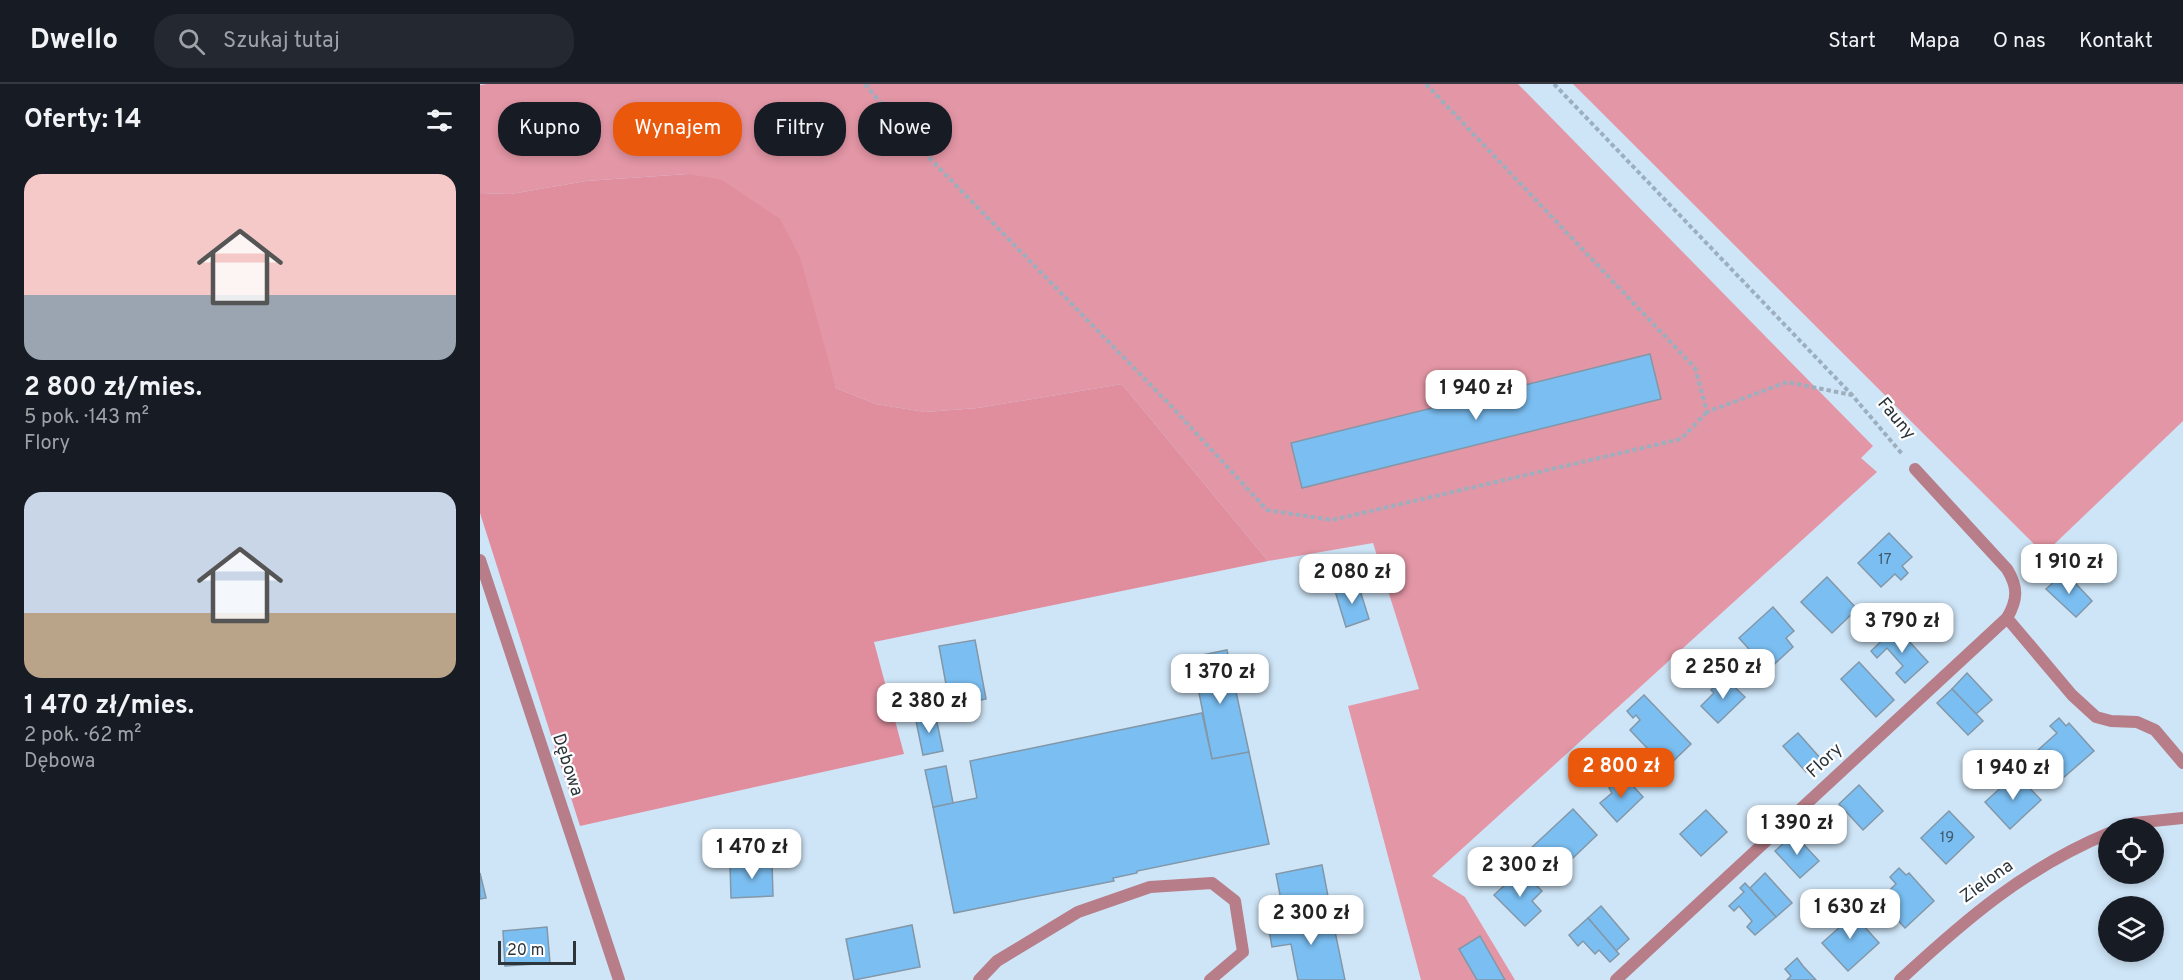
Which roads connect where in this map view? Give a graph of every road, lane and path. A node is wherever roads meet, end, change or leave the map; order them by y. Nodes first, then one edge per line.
1 (865, 84) edge
2 (1426, 84) edge
3 (1554, 84) edge
4 (1852, 396) junction
5 (1707, 412) junction
6 (1915, 469) joint
7 (480, 560) edge
8 (2007, 618) junction
9 (2183, 764) edge
10 (2183, 818) edge
11 (2164, 820) edge
12 (2098, 838) edge
13 (619, 980) edge
14 (979, 980) edge
15 (1210, 980) edge
16 (1616, 980) edge
17 (1900, 980) edge

1 - 5 path
2 - 5 path
3 - 4 path, Fauny
4 - 5 path
4 - 6 path, Fauny
6 - 8 street
7 - 13 street, Dębowa
8 - 9 street
8 - 16 street, Flory
10 - 11 street
12 - 17 street, Zielona
14 - 15 street

